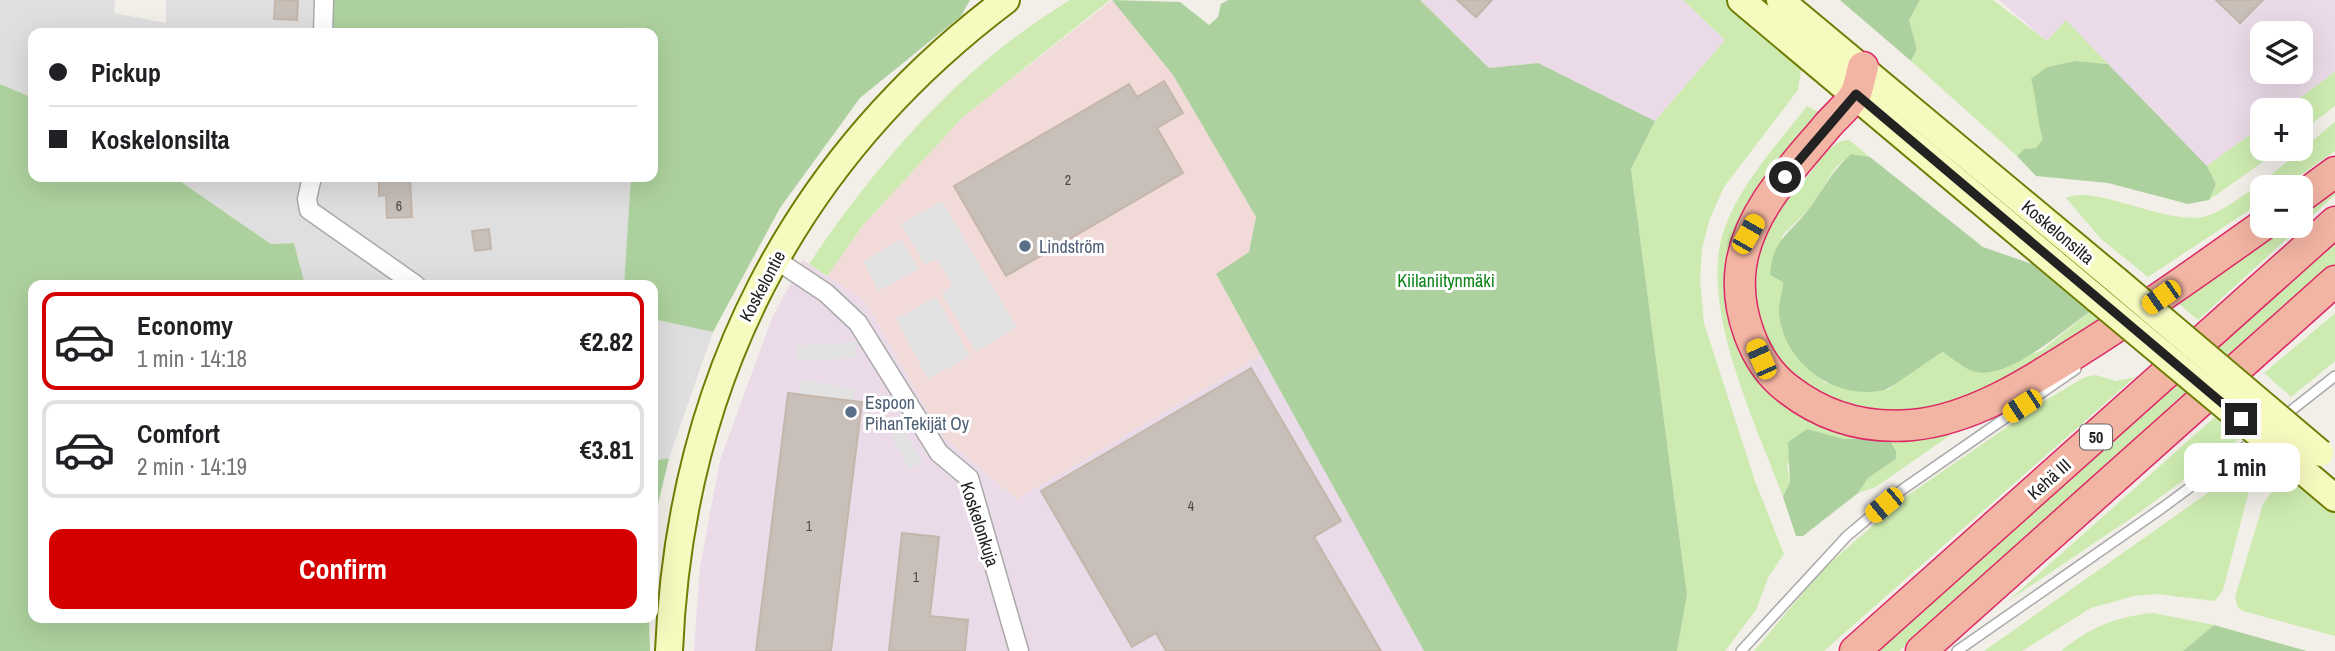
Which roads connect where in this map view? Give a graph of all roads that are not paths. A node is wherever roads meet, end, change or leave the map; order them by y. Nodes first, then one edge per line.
1 (324, 0) edge
2 (1006, 0) edge
3 (1741, 0) edge
4 (1780, 0) edge
5 (323, 28) edge
6 (1859, 81) junction
7 (2335, 172) edge
8 (311, 182) edge
9 (2313, 188) edge
10 (2335, 222) edge
11 (2250, 234) edge
12 (775, 259) junction
13 (409, 280) edge
14 (2335, 281) edge
15 (2143, 310) junction
16 (2335, 376) edge
17 (2319, 463) edge
18 (2335, 498) edge
19 (669, 651) edge
20 (1019, 651) edge
21 (1741, 651) edge
22 (1856, 651) edge
23 (1921, 651) edge
24 (1957, 651) edge

1 - 5 street
2 - 12 main road, Koskelontie
3 - 6 main road, Koskelonsilta
4 - 6 main road, Koskelonsilta
6 - 15 highway
6 - 17 main road, Koskelonsilta, bridge
7 - 9 highway
8 - 13 street
10 - 22 highway, Kehä III / 50
11 - 15 highway
12 - 19 main road, Koskelontie
12 - 20 street, Koskelonkuja
14 - 23 highway, 50
15 - 21 lane
16 - 24 lane
17 - 18 main road, Koskelonsilta

